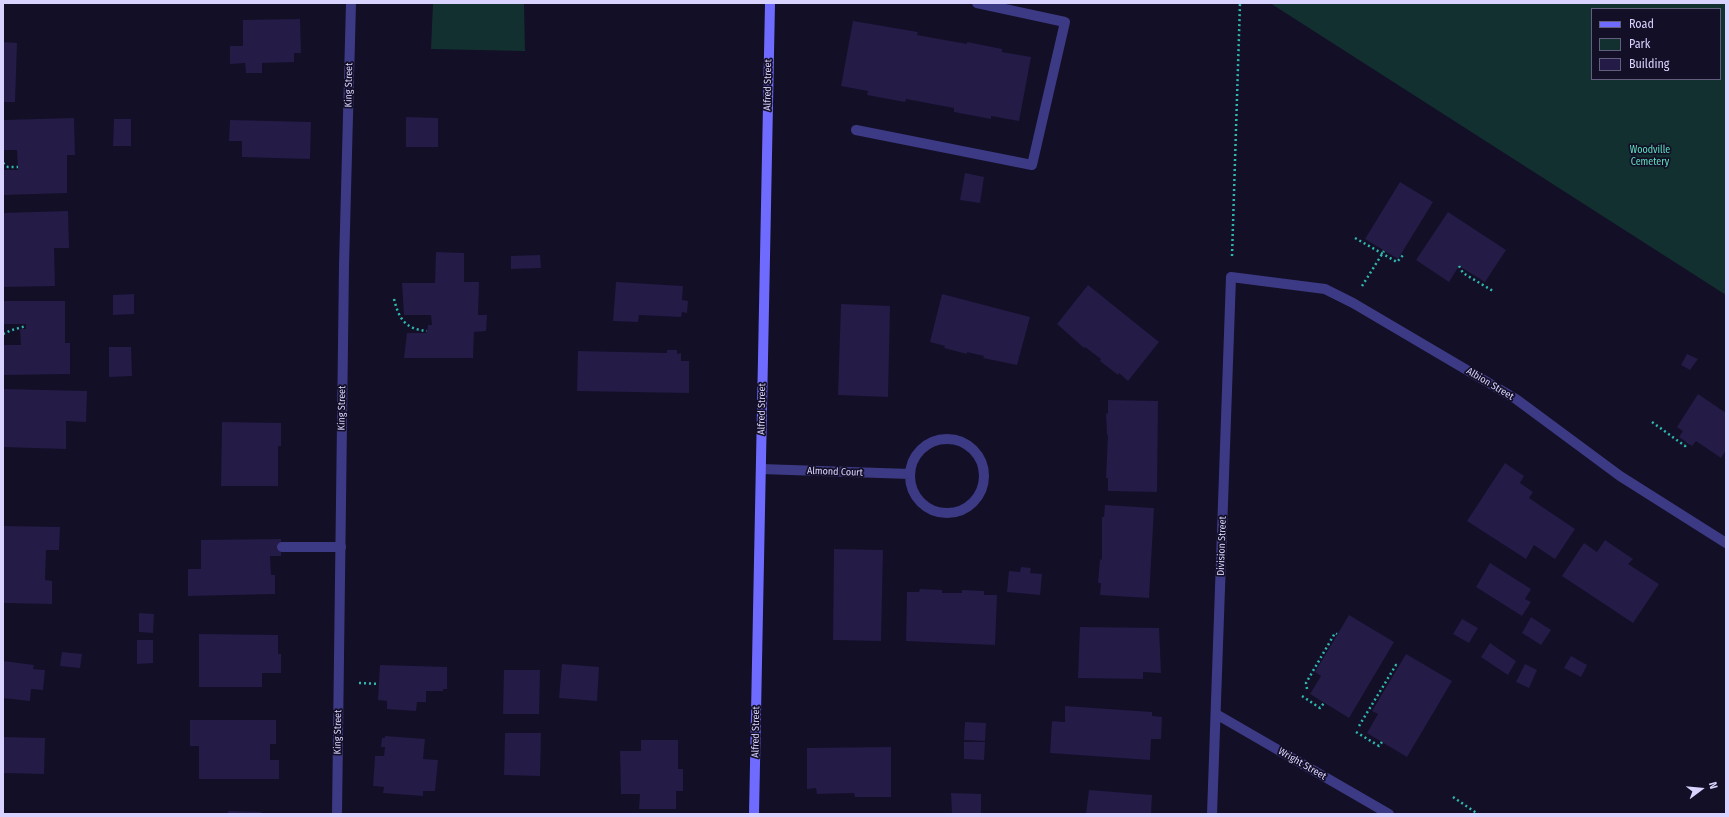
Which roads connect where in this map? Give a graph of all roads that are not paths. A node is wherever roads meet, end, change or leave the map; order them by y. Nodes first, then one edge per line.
1 (351, 3) edge
2 (770, 3) edge
3 (977, 3) edge
4 (856, 130) dead end
5 (1231, 277) joint
6 (761, 469) junction
7 (910, 474) junction
8 (1726, 543) edge
9 (282, 547) dead end
10 (341, 547) junction
11 (1216, 714) junction
12 (337, 814) edge
13 (754, 814) edge
14 (1212, 814) edge
15 (1389, 814) edge

1 - 10 street, King Street
2 - 6 main road, Alfred Street
3 - 4 street
5 - 8 street, Albion Street
5 - 11 street, Division Street
6 - 7 street, Almond Court
6 - 13 main road, Alfred Street
7 - 7 street
9 - 10 street
10 - 12 street, King Street
11 - 14 street, Division Street
11 - 15 street, Wright Street

